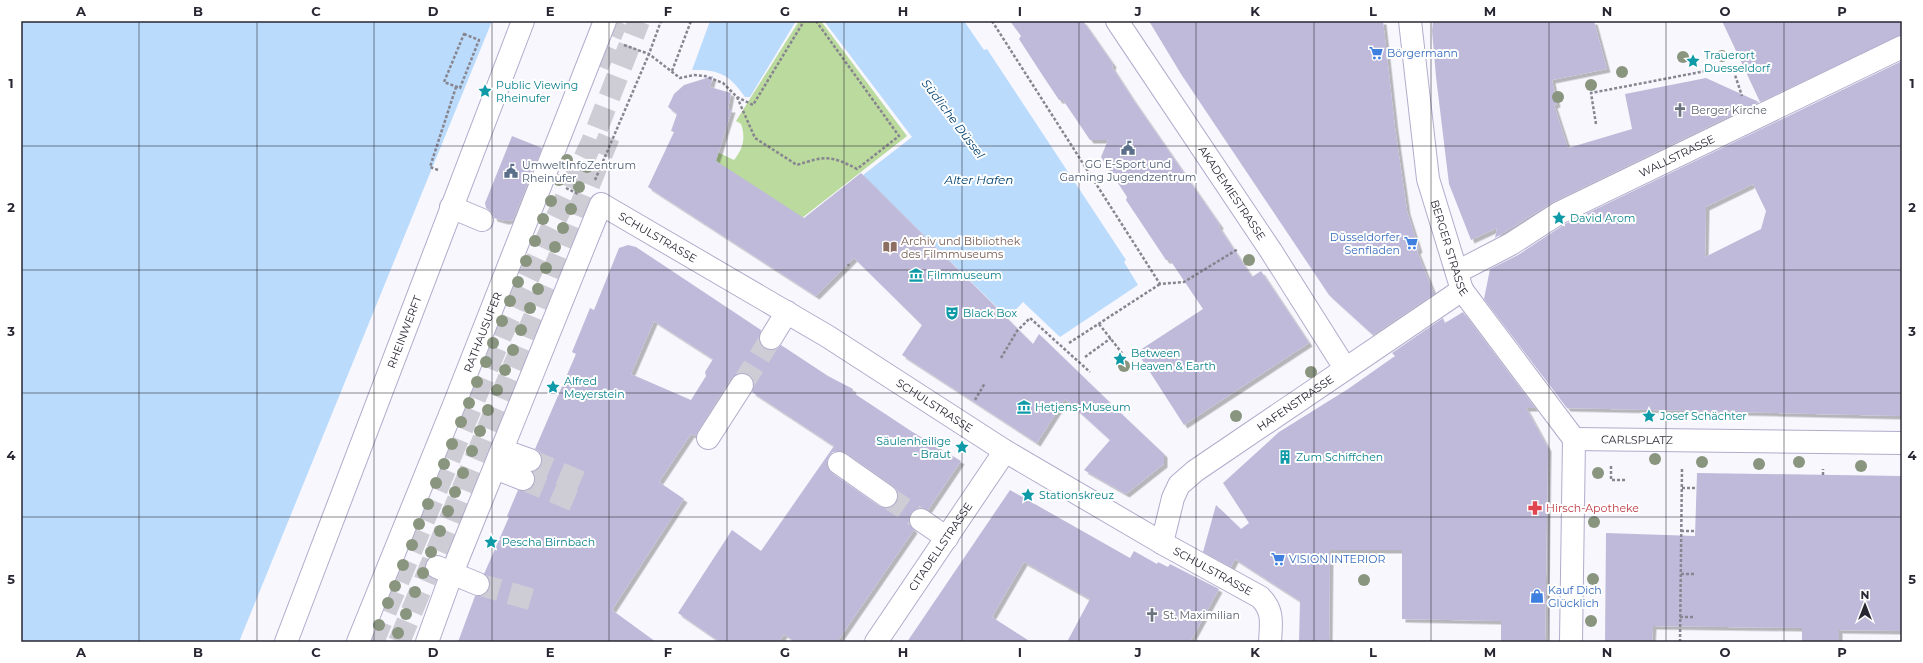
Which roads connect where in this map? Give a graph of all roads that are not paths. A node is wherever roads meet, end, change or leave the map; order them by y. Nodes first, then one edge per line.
1 (523, 21) edge
2 (1117, 21) edge
3 (1410, 21) edge
4 (602, 28) edge
5 (1902, 47) edge
6 (451, 207) junction
7 (482, 220) dead end
8 (1460, 281) junction
9 (788, 312) junction
10 (771, 338) tunnel mouth
11 (1345, 368) junction
12 (742, 385) tunnel mouth
13 (708, 438) dead end
14 (1574, 439) junction
15 (1902, 443) edge
16 (1005, 451) junction
17 (498, 459) junction
18 (839, 463) dead end
19 (527, 470) tunnel mouth
20 (886, 496) tunnel mouth
21 (920, 520) tunnel mouth
22 (947, 538) junction
23 (1162, 543) junction
24 (445, 570) junction
25 (478, 584) tunnel mouth
26 (286, 642) edge
27 (358, 642) edge
28 (427, 642) edge
29 (876, 642) edge
30 (1270, 642) edge
31 (1571, 642) edge

1 - 6 street, RHEINWERFT
2 - 11 street, AKADEMIESTRASSE
3 - 8 street, BERGER STRASSE
4 - 27 street, RATHAUSUFER
5 - 8 street, WALLSTRASSE
6 - 7 street
6 - 26 street, RHEINWERFT
8 - 11 street, HAFENSTRASSE
8 - 14 street, BERGER STRASSE
9 - 10 street
9 - 16 street, SCHULSTRASSE
9 - 17 street, SCHULSTRASSE
11 - 23 street, HAFENSTRASSE
12 - 13 street
14 - 15 street, CARLSPLATZ
14 - 31 street
16 - 22 street, CITADELLSTRASSE
16 - 23 street, SCHULSTRASSE
17 - 19 street
17 - 24 street
18 - 20 street
21 - 22 street
22 - 29 street, CITADELLSTRASSE
23 - 30 street, SCHULSTRASSE
24 - 25 street
24 - 28 street

